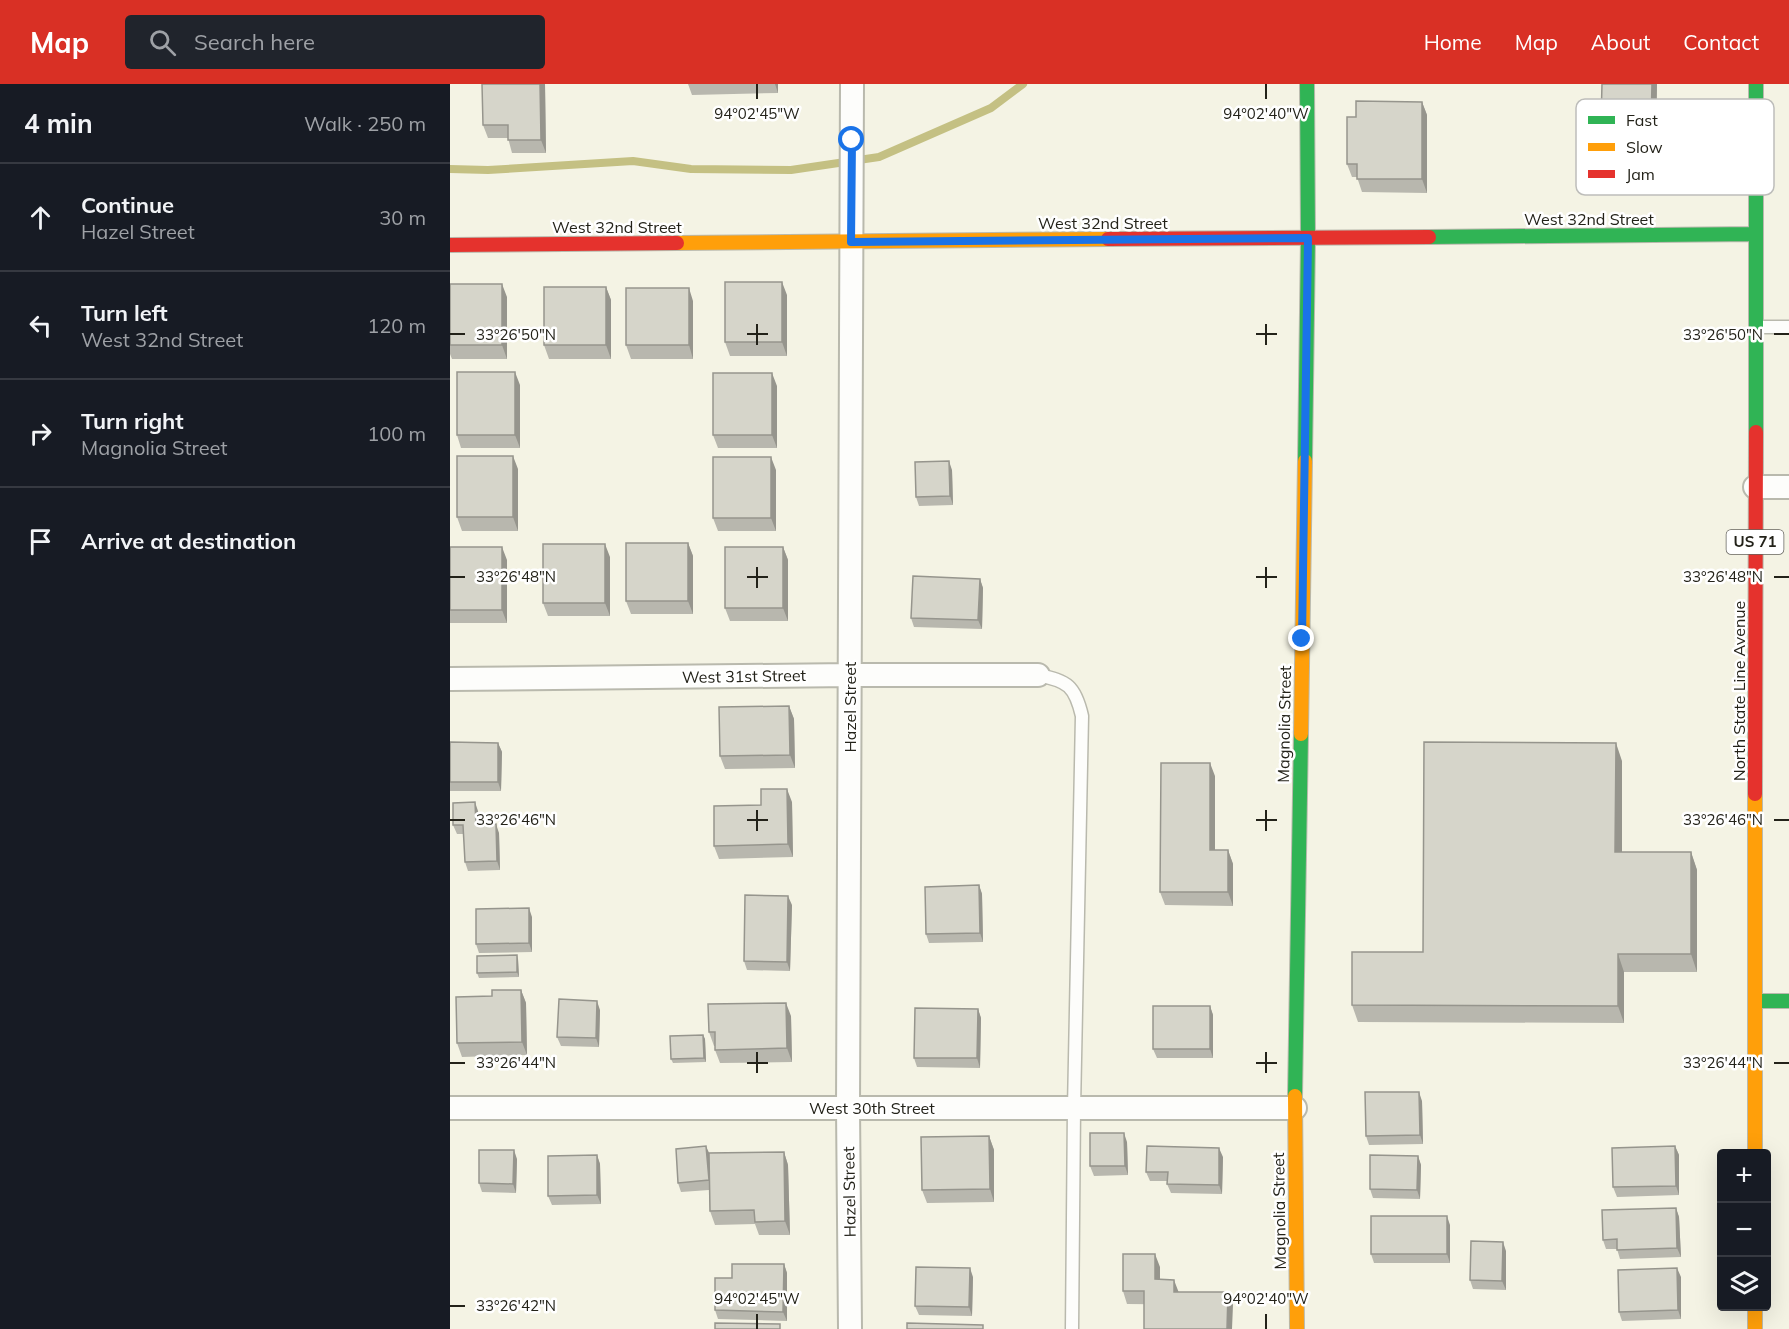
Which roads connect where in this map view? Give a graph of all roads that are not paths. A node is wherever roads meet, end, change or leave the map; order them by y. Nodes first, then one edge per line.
1 (852, 84) edge
2 (1307, 84) edge
3 (1756, 195) edge
4 (1756, 234) junction
5 (1308, 238) junction
6 (851, 242) junction
7 (450, 245) edge
8 (1756, 327) junction
9 (1789, 327) edge
10 (1755, 486) junction
11 (1789, 487) edge
12 (851, 675) junction
13 (1038, 675) joint
14 (450, 679) edge
15 (1755, 1001) junction
16 (1789, 1001) edge
17 (450, 1108) edge
18 (848, 1108) junction
19 (1074, 1108) junction
20 (1295, 1108) junction
21 (1755, 1149) edge
22 (1755, 1311) edge
23 (850, 1329) edge
24 (1072, 1329) edge
25 (1298, 1329) edge
26 (1755, 1329) edge

1 - 6 street, Hazel Street
2 - 5 street, Magnolia Street
3 - 4 street, North State Line Avenue / US 71
4 - 5 street, West 32nd Street
4 - 8 street, North State Line Avenue / US 71
5 - 6 street, West 32nd Street
5 - 20 street, Magnolia Street
6 - 7 street, West 32nd Street
6 - 12 street, Hazel Street
8 - 9 lane
8 - 10 street, North State Line Avenue / US 71
10 - 11 street
10 - 15 street, North State Line Avenue / US 71
12 - 13 street, West 31st Street
12 - 14 street, West 31st Street
12 - 18 street, Hazel Street
13 - 19 lane
15 - 16 street
15 - 21 street, North State Line Avenue / US 71
17 - 18 street, West 30th Street
18 - 19 street, West 30th Street
18 - 23 street, Hazel Street
19 - 20 street, West 30th Street
19 - 24 lane
20 - 25 street, Magnolia Street
22 - 26 street

